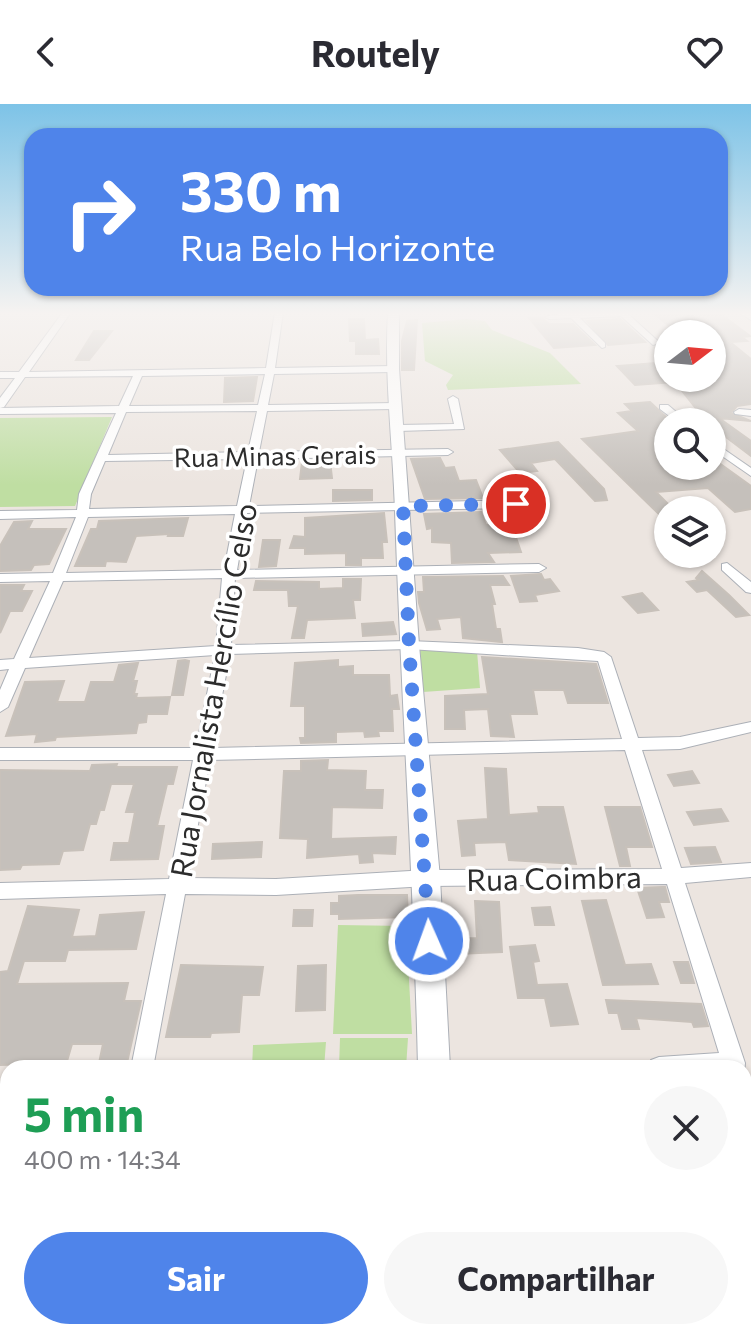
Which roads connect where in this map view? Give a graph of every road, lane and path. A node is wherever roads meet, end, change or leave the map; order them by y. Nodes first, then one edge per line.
1 (393, 369) edge
2 (24, 370) edge
3 (270, 370) junction
4 (309, 370) edge
5 (139, 372) junction
6 (0, 375) edge
7 (20, 375) junction
8 (453, 399) dead end
9 (0, 405) edge
10 (395, 406) junction
11 (261, 408) junction
12 (124, 410) junction
13 (0, 412) edge
14 (739, 412) dead end
15 (751, 413) edge
16 (398, 428) junction
17 (398, 452) junction
18 (448, 452) dead end
19 (726, 454) edge
20 (252, 455) junction
21 (102, 458) junction
22 (751, 473) edge
23 (516, 504) dead end
24 (403, 506) junction
25 (243, 510) junction
26 (83, 514) junction
27 (0, 515) edge
28 (727, 567) dead end
29 (539, 568) dead end
30 (405, 570) junction
31 (229, 576) junction
32 (58, 577) junction
33 (0, 578) edge
34 (751, 589) edge
35 (409, 645) junction
36 (223, 650) junction
37 (18, 664) junction
38 (0, 665) edge
39 (0, 707) edge
40 (751, 727) edge
41 (630, 742) junction
42 (418, 747) junction
43 (0, 754) edge
44 (202, 754) junction
45 (751, 870) edge
46 (676, 876) junction
47 (427, 878) junction
48 (177, 886) junction
49 (0, 891) edge
50 (144, 1060) edge
51 (434, 1060) edge
52 (733, 1060) edge

1 - 10 main road
2 - 7 street
3 - 4 street
3 - 5 street
3 - 11 street, Rua Jornalista Hercílio Celso
5 - 7 street
5 - 12 street
6 - 7 street
7 - 9 street
8 - 16 street
10 - 11 street
10 - 16 main road
11 - 12 street
11 - 20 street, Rua Jornalista Hercílio Celso
12 - 13 street
12 - 21 street
14 - 15 street
16 - 17 main road
17 - 18 street, Rua Minas Gerais
17 - 20 street, Rua Minas Gerais
17 - 24 main road
19 - 22 street
20 - 21 street, Rua Minas Gerais
20 - 25 street, Rua Jornalista Hercílio Celso
21 - 26 street
23 - 24 street
24 - 25 street
24 - 30 main road
25 - 26 street
25 - 31 street, Rua Jornalista Hercílio Celso
26 - 27 street
26 - 32 street
28 - 34 street
29 - 30 street
30 - 31 street
30 - 35 main road
31 - 32 street
31 - 36 street, Rua Jornalista Hercílio Celso
32 - 33 street
32 - 37 street
35 - 36 street
35 - 41 street
35 - 42 main road
36 - 37 street
36 - 44 street, Rua Jornalista Hercílio Celso
37 - 38 street
37 - 39 street
40 - 41 street
41 - 42 street
41 - 46 street
42 - 44 street
42 - 47 main road
43 - 44 street
44 - 48 street, Rua Jornalista Hercílio Celso
45 - 46 street, Rua Coimbra
46 - 47 street, Rua Coimbra
46 - 52 street
47 - 48 street, Rua Coimbra
47 - 51 main road
48 - 49 street, Rua Coimbra
48 - 50 street, Rua Jornalista Hercílio Celso

